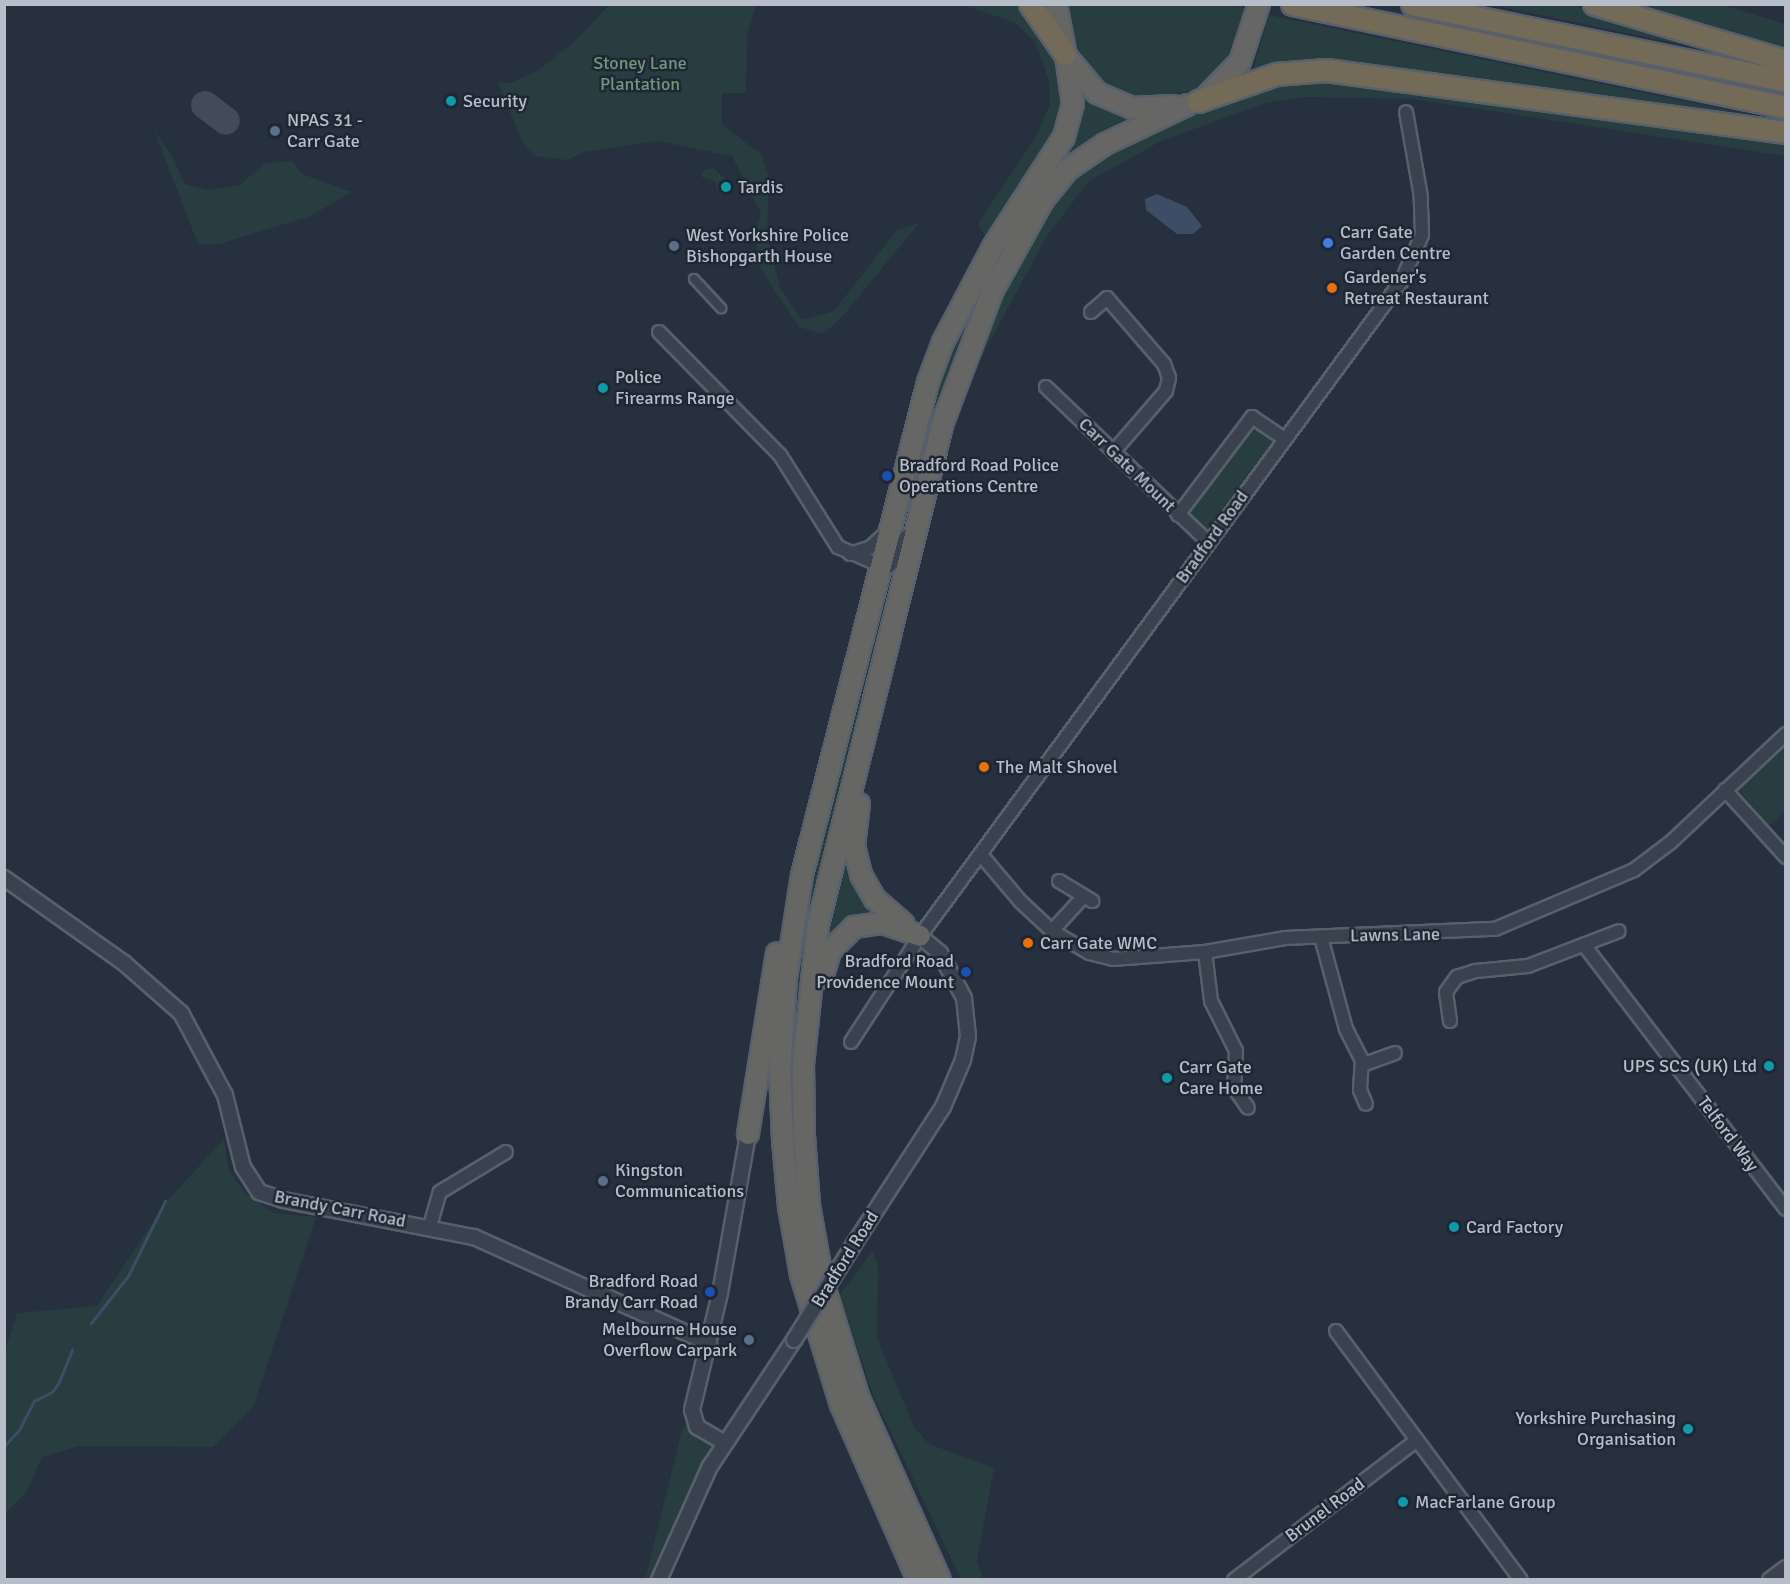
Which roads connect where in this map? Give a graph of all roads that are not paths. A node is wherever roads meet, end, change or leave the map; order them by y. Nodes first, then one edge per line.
1 (1030, 4) edge
2 (1056, 4) edge
3 (1259, 4) edge
4 (1292, 4) edge
5 (1412, 4) edge
6 (1594, 4) edge
7 (1066, 55) junction
8 (1785, 61) edge
9 (1785, 81) edge
10 (1192, 103) junction
11 (1785, 107) edge
12 (1406, 111) dead end
13 (1785, 132) edge
14 (694, 279) dead end
15 (721, 308) dead end
16 (1091, 312) dead end
17 (659, 332) dead end
18 (1047, 387) dead end
19 (1284, 438) junction
20 (1113, 451) junction
21 (932, 462) junction
22 (1178, 515) junction
23 (888, 530) junction
24 (1208, 542) junction
25 (850, 554) junction
26 (878, 566) junction
27 (1785, 734) edge
28 (861, 750) junction
29 (1725, 790) junction
30 (981, 856) junction
31 (1785, 857) edge
32 (802, 875) junction
33 (4, 878) edge
34 (1059, 881) dead end
35 (1052, 931) junction
36 (1619, 931) dead end
37 (920, 936) junction
38 (1321, 937) junction
39 (1584, 945) junction
40 (1205, 952) junction
41 (1450, 1021) dead end
42 (851, 1042) dead end
43 (1395, 1053) dead end
44 (1362, 1065) junction
45 (1234, 1088) junction
46 (1222, 1090) dead end
47 (1366, 1104) dead end
48 (1248, 1108) dead end
49 (748, 1134) joint
50 (506, 1152) dead end
51 (809, 1205) junction
52 (1785, 1209) edge
53 (430, 1226) junction
54 (1336, 1331) dead end
55 (709, 1343) junction
56 (1417, 1440) junction
57 (724, 1443) junction
58 (1785, 1568) edge
59 (1237, 1578) edge
60 (659, 1580) edge
61 (918, 1580) edge
62 (940, 1580) edge
63 (1521, 1580) edge
64 (1770, 1580) edge

1 - 7 highway
2 - 7 highway
3 - 10 highway
4 - 11 highway
5 - 9 highway
6 - 8 highway
7 - 10 highway
7 - 23 highway
10 - 13 highway
10 - 21 highway
12 - 19 street, Bradford Road
14 - 15 street
16 - 20 street
17 - 25 street
18 - 20 street, Carr Gate Mount
19 - 22 street
19 - 24 street, Bradford Road
20 - 22 street, Carr Gate Mount
21 - 26 street
21 - 28 highway
22 - 24 street, Carr Gate Mount
23 - 25 street
23 - 26 highway
24 - 30 street, Bradford Road
25 - 26 street
26 - 32 highway
27 - 29 street, Lawns Lane
28 - 37 highway
28 - 51 highway
29 - 31 street
29 - 38 street, Lawns Lane
30 - 35 street, Lawns Lane
30 - 37 street, Bradford Road
32 - 49 highway
32 - 61 highway
33 - 53 street, Brandy Carr Road
34 - 35 street
35 - 40 street, Lawns Lane
36 - 39 street
37 - 42 street, Bradford Road
37 - 51 highway
37 - 57 street, Bradford Road, bridge
38 - 40 street, Lawns Lane
38 - 44 street
39 - 41 street
39 - 52 street, Telford Way
40 - 45 street
43 - 44 street
44 - 47 street
45 - 46 street
45 - 48 street
49 - 55 street
50 - 53 street
51 - 62 highway
53 - 55 street, Brandy Carr Road
54 - 56 street
55 - 57 street
56 - 59 street, Brunel Road
56 - 63 street
57 - 60 street, Bradford Road
58 - 64 street

